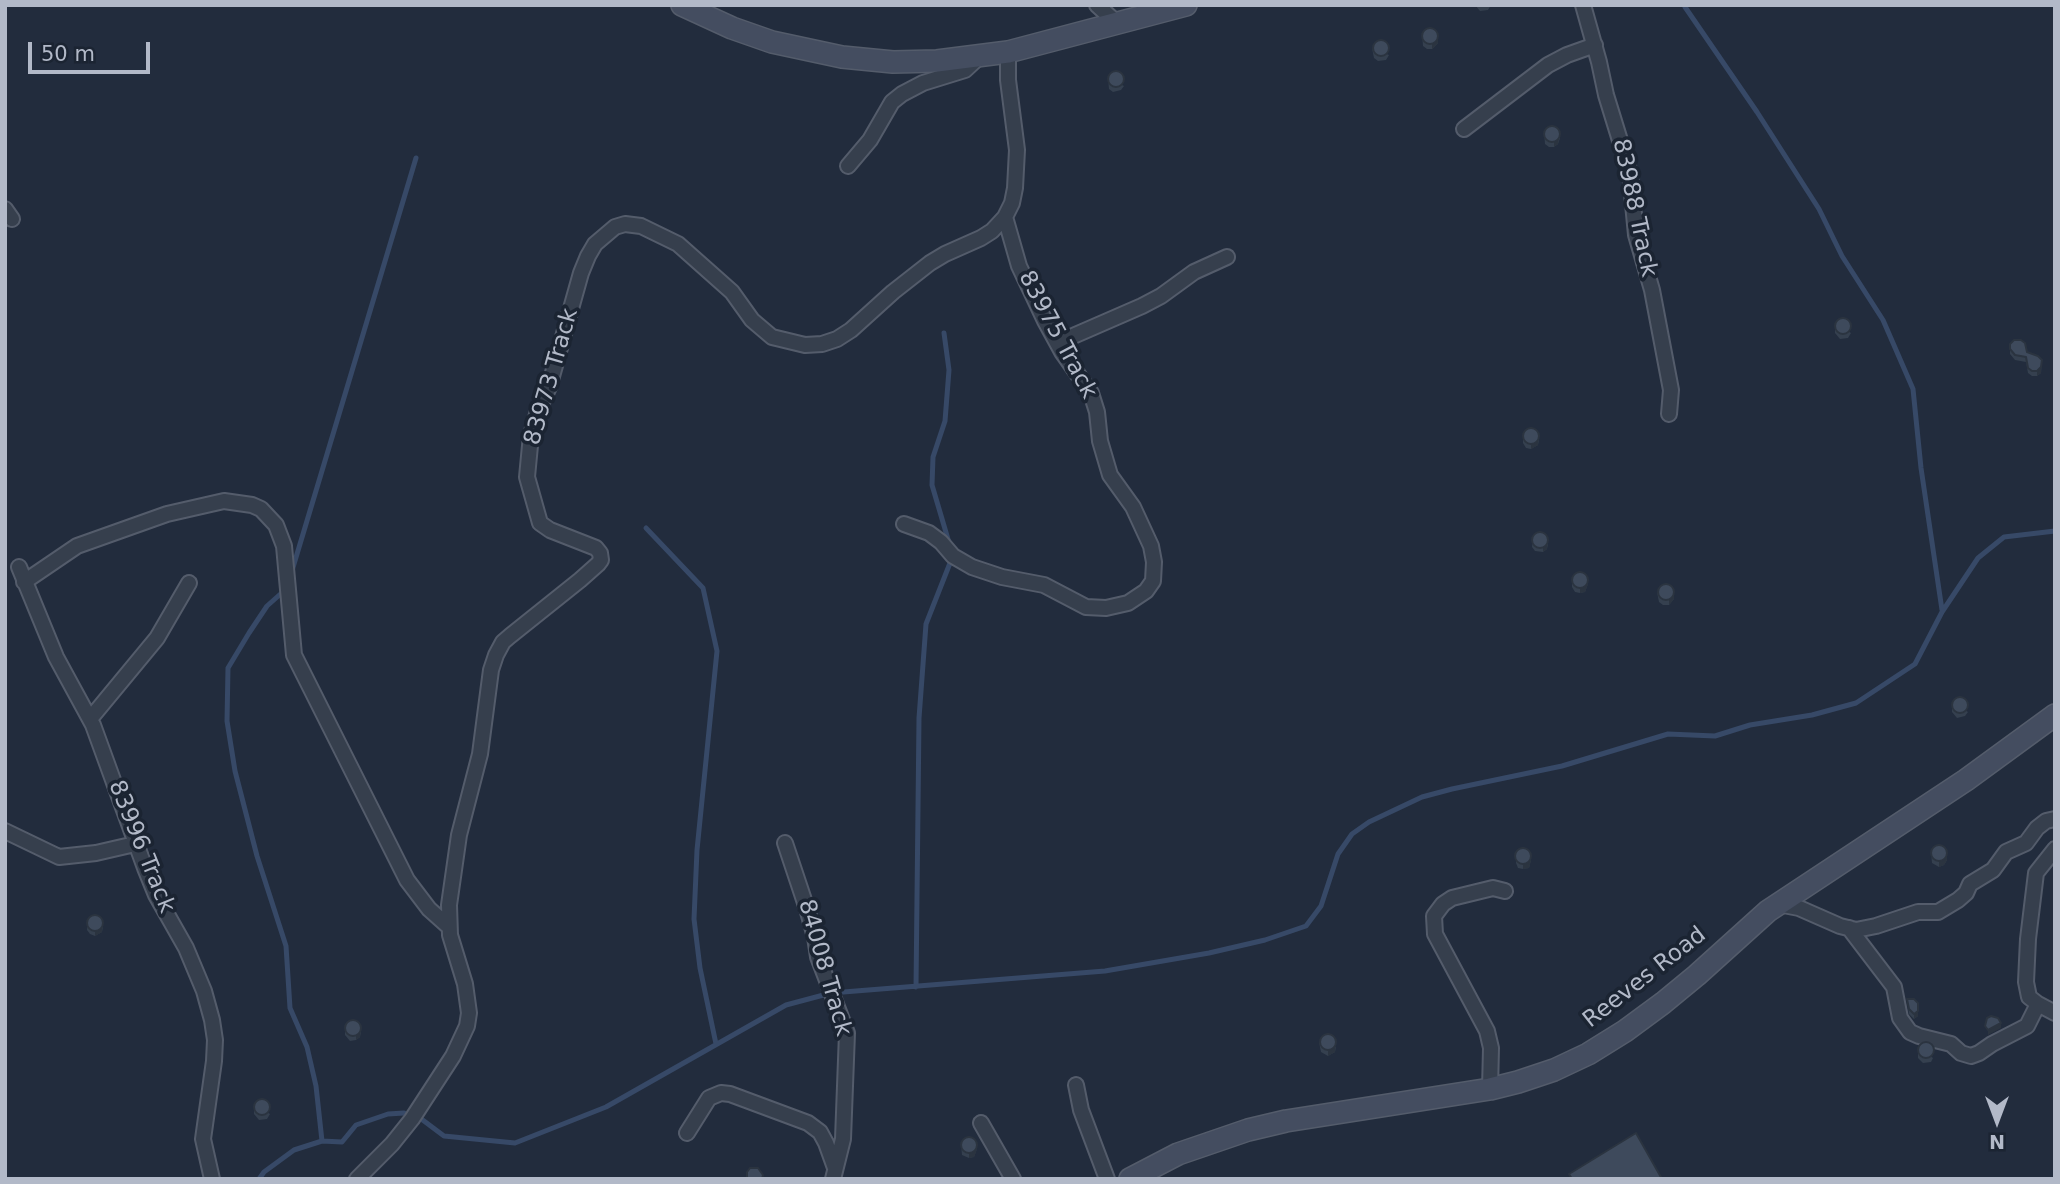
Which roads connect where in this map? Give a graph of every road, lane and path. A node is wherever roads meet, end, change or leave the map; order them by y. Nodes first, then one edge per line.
1 (681, 5) edge
2 (1097, 5) edge
3 (1186, 5) edge
4 (1583, 5) edge
5 (1118, 24) junction
6 (1595, 45) junction
7 (1008, 52) junction
8 (979, 57) junction
9 (1464, 129) dead end
10 (848, 166) dead end
11 (1005, 217) junction
12 (1227, 257) dead end
13 (1057, 343) junction
14 (1670, 414) dead end
15 (904, 524) dead end
16 (19, 567) dead end
17 (24, 582) junction
18 (189, 583) dead end
19 (2055, 715) edge
20 (90, 719) junction
21 (2055, 820) edge
22 (5, 831) edge
23 (785, 843) dead end
24 (135, 844) junction
25 (2055, 849) edge
26 (1505, 891) dead end
27 (1778, 904) junction
28 (448, 926) junction
29 (1849, 928) junction
30 (2038, 1004) junction
31 (2055, 1013) edge
32 (1076, 1085) dead end
33 (1490, 1089) junction
34 (981, 1122) dead end
35 (687, 1133) dead end
36 (834, 1174) edge
37 (212, 1179) edge
38 (357, 1179) edge
39 (1013, 1179) edge
40 (1107, 1179) edge
41 (1130, 1179) edge

1 - 8 street
2 - 5 street
3 - 5 street
4 - 6 street, 83988 Track
5 - 7 street
6 - 9 street
6 - 14 street, 83988 Track
7 - 8 street
7 - 11 street
8 - 10 street
11 - 13 street, 83975 Track
11 - 28 street, 83973 Track
12 - 13 street
13 - 15 street, 83975 Track
16 - 17 street, 83996 Track
17 - 20 street, 83996 Track
17 - 28 street
18 - 20 street
19 - 27 street, Reeves Road
20 - 24 street, 83996 Track
21 - 29 street
22 - 24 street
23 - 36 street, 84008 Track
24 - 37 street, 83996 Track
25 - 30 street
26 - 33 street
27 - 29 street
27 - 33 street, Reeves Road
28 - 38 street, 83973 Track
29 - 30 street
30 - 31 street
32 - 40 street
33 - 41 street, Reeves Road
34 - 39 street
35 - 36 street

